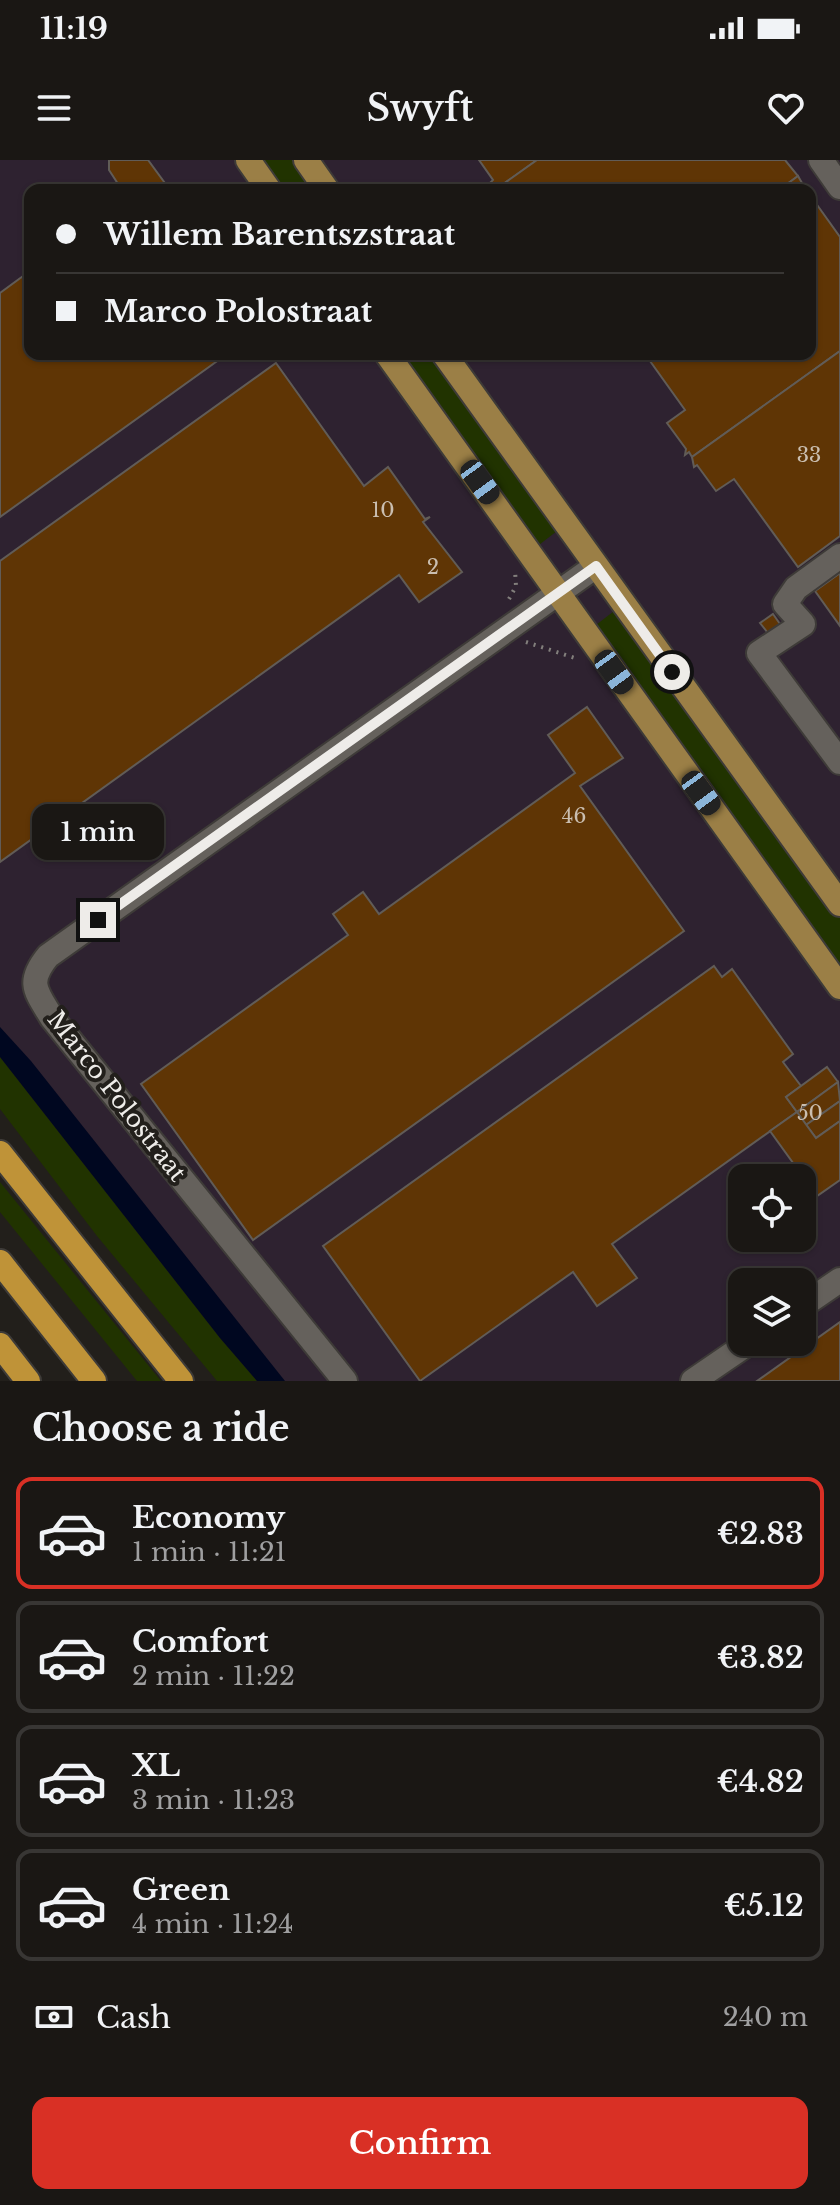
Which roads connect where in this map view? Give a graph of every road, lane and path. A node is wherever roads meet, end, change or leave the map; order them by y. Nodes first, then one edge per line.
1 (248, 160) edge
2 (306, 160) edge
3 (821, 160) edge
4 (265, 184) edge
5 (323, 184) edge
6 (840, 187) edge
7 (391, 360) edge
8 (448, 360) edge
9 (840, 556) edge
10 (596, 566) junction
11 (558, 593) junction
12 (840, 762) edge
13 (840, 904) edge
14 (840, 987) edge
15 (0, 1153) edge
16 (0, 1262) edge
17 (840, 1280) edge
18 (816, 1296) edge
19 (0, 1345) edge
20 (730, 1356) edge
21 (28, 1381) edge
22 (94, 1381) edge
23 (181, 1381) edge
24 (345, 1381) edge
25 (693, 1381) edge

1 - 4 main road
2 - 5 main road
3 - 6 street
7 - 11 main road
8 - 10 main road
9 - 12 street
10 - 11 street, Marco Polostraat
10 - 13 main road
11 - 14 main road
11 - 24 street, Marco Polostraat
15 - 23 highway
16 - 22 highway
17 - 18 street
19 - 21 highway
20 - 25 street

